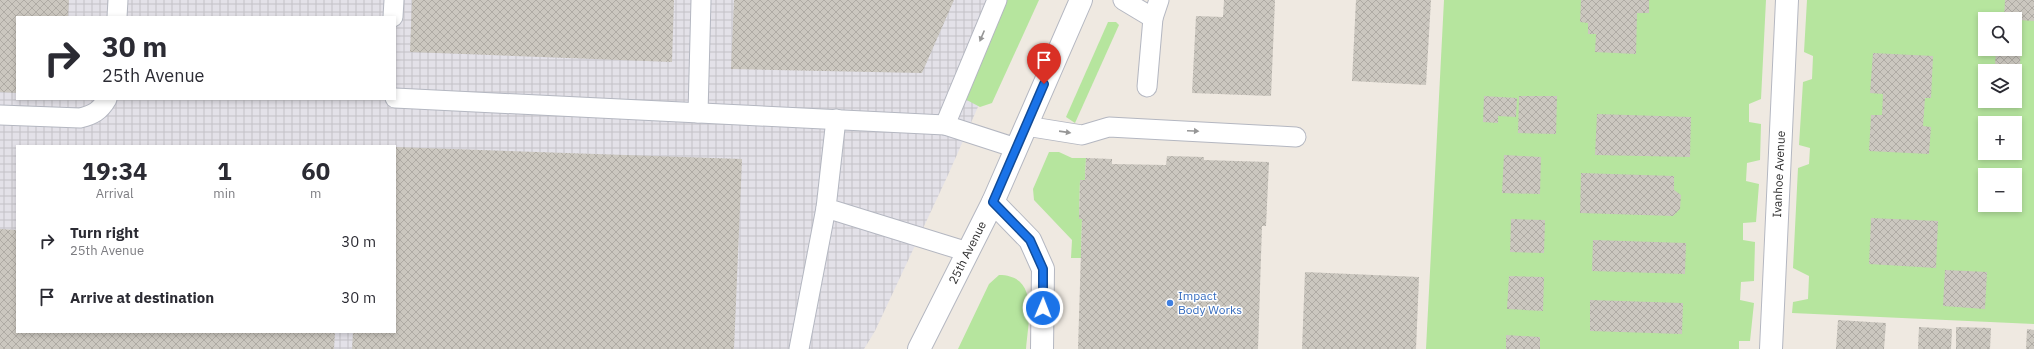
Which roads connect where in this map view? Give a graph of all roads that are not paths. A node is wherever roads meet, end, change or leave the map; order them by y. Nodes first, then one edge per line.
1 (118, 0) edge
2 (394, 0) edge
3 (701, 0) edge
4 (997, 0) edge
5 (1081, 0) edge
6 (1123, 0) edge
7 (1159, 0) edge
8 (1787, 0) edge
9 (117, 16) edge
10 (393, 16) edge
11 (1153, 18) junction
12 (1147, 87) dead end
13 (396, 98) edge
14 (106, 100) edge
15 (698, 113) junction
16 (0, 115) edge
17 (836, 119) junction
18 (945, 125) junction
19 (1026, 126) junction
20 (1296, 137) dead end
21 (1016, 148) junction
22 (993, 202) junction
23 (826, 208) junction
24 (968, 252) junction
25 (799, 349) edge
26 (920, 349) edge
27 (1042, 349) edge
28 (1771, 349) edge

1 - 9 lane
2 - 10 lane
3 - 15 lane
4 -> 18 lane
5 - 19 street, 25th Avenue
6 - 11 lane
7 - 11 lane
8 - 28 street, Ivanhoe Avenue
11 - 12 lane
13 - 15 lane
14 - 16 lane
15 - 17 lane
17 - 18 lane
17 - 23 lane
18 - 21 lane
19 -> 20 lane
19 - 21 street, 25th Avenue
21 - 22 street, 25th Avenue
22 - 24 street, 25th Avenue
22 - 27 street
23 - 24 lane
23 - 25 lane
24 - 26 street, 25th Avenue

